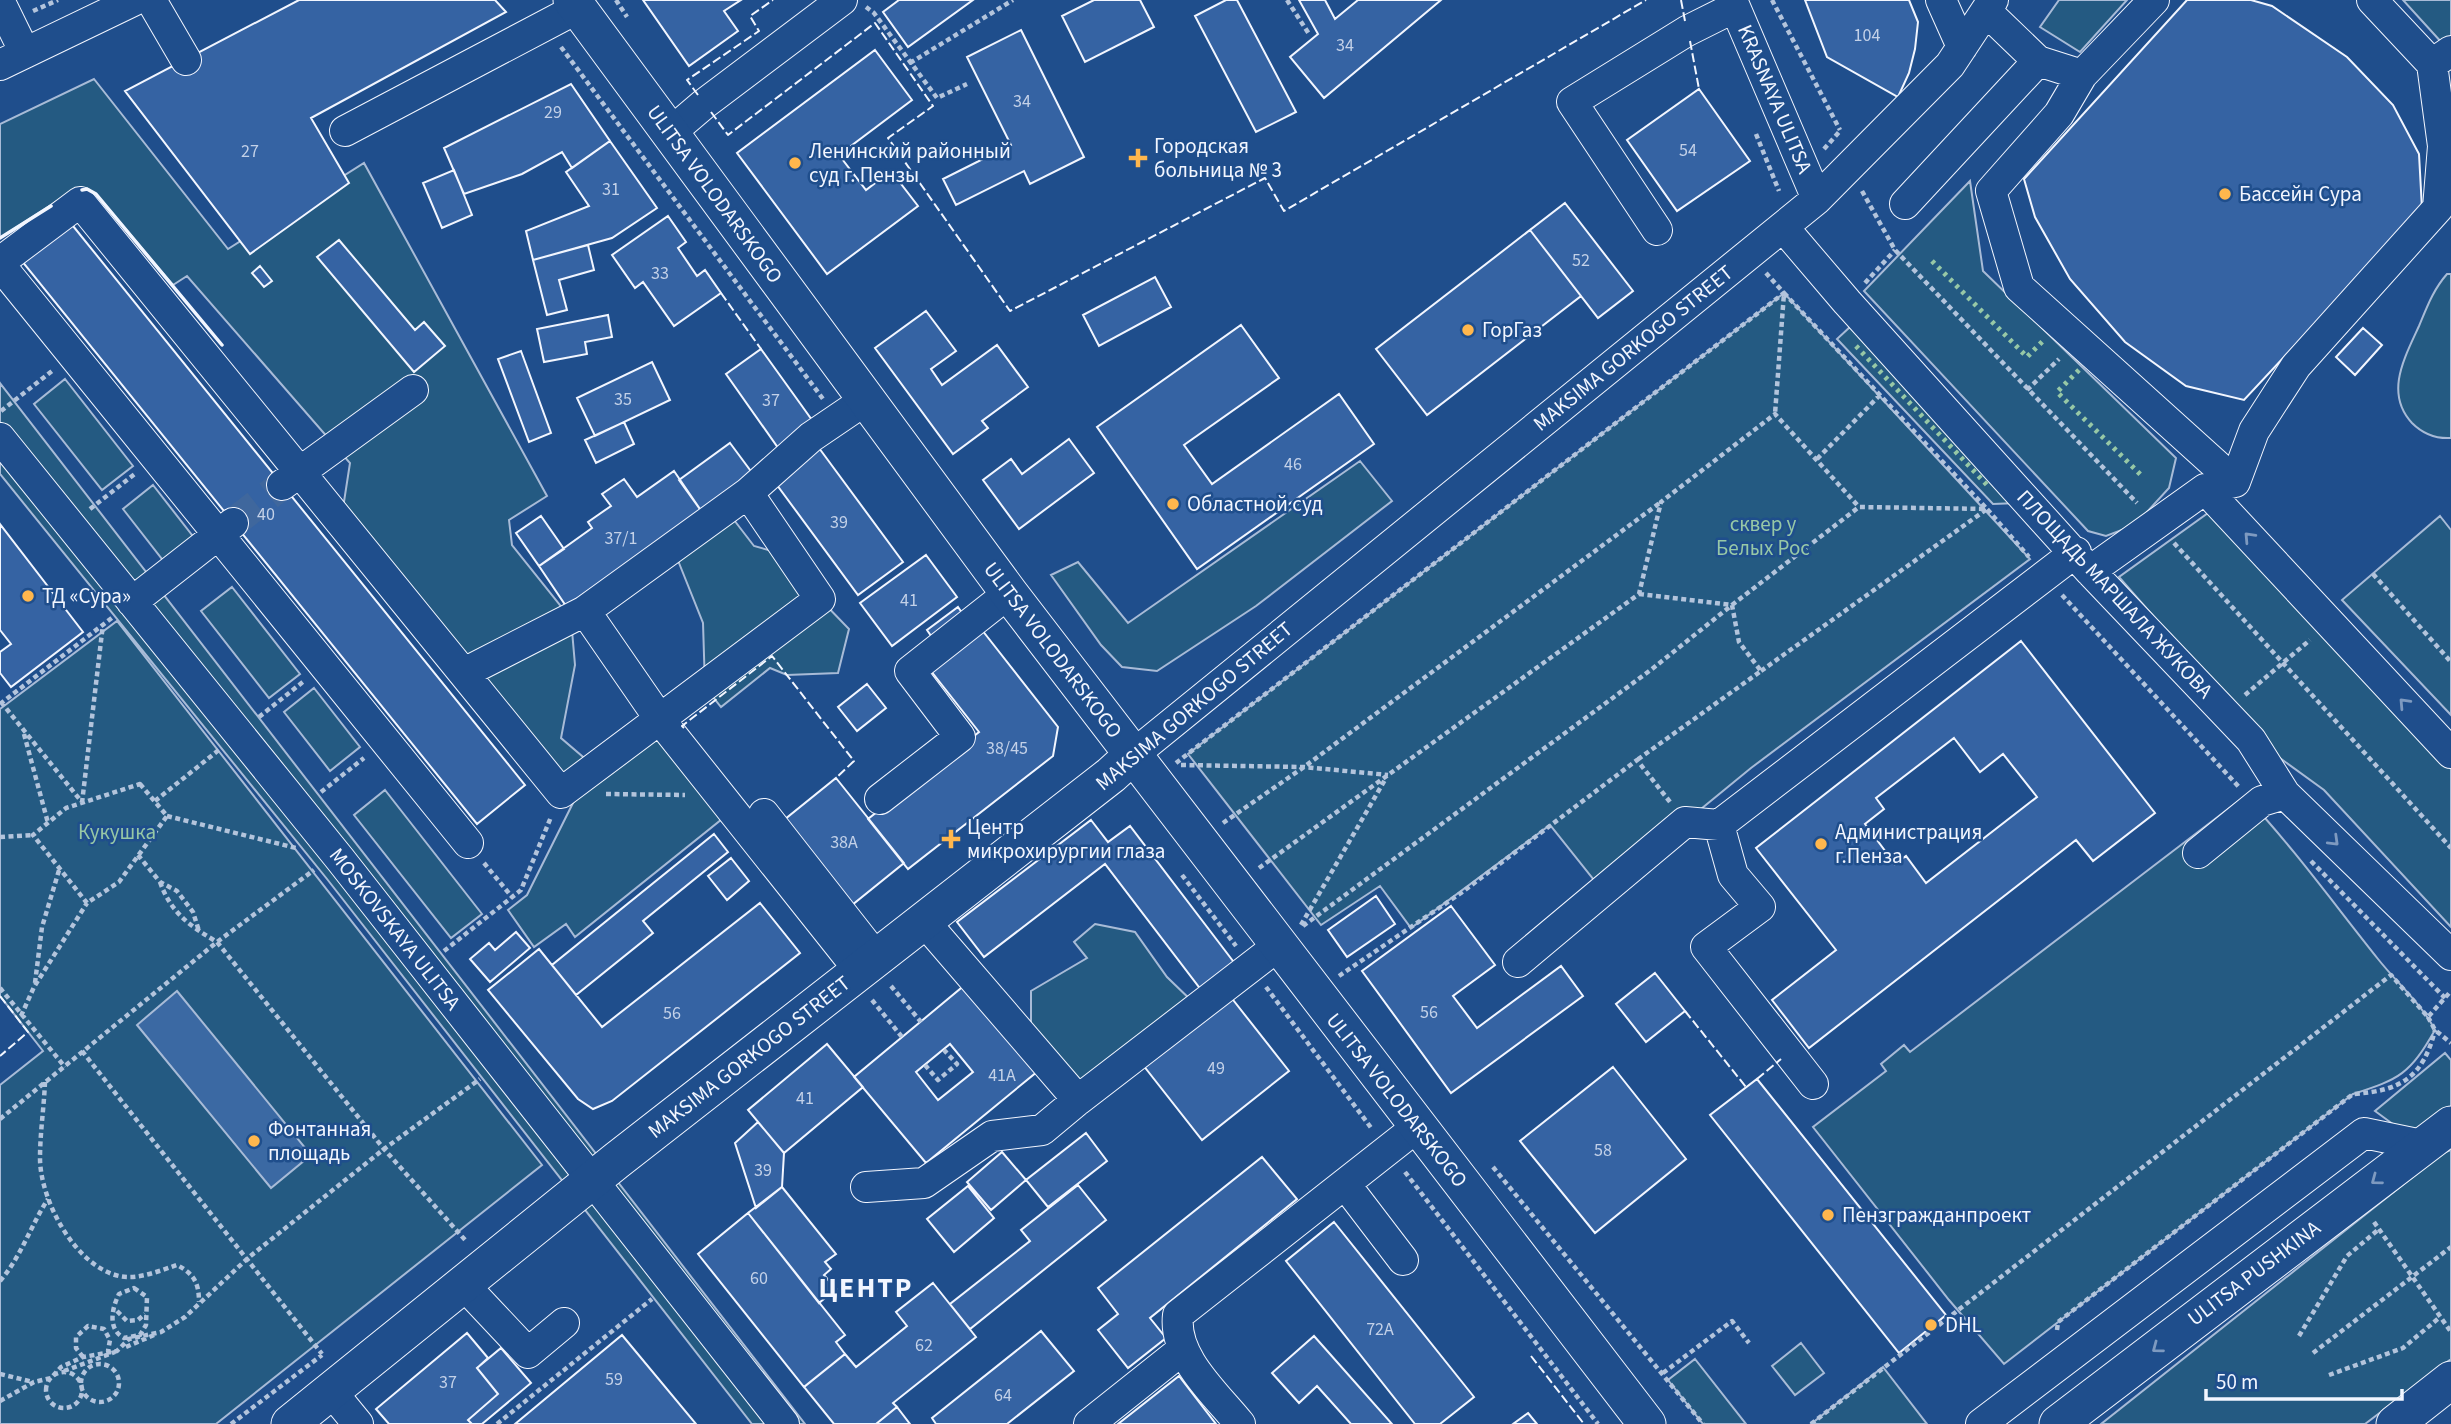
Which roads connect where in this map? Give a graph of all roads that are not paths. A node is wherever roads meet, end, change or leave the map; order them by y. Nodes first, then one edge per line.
1 (135, 0) edge
2 (151, 0) edge
3 (842, 0) edge
4 (1941, 0) edge
5 (2154, 0) edge
6 (2372, 0) edge
7 (0, 2) edge
8 (575, 4) edge
9 (1733, 4) edge
10 (1990, 5) edge
11 (1962, 47) junction
12 (2442, 57) edge
13 (12, 59) edge
14 (186, 60) dead end
15 (2038, 61) junction
16 (2082, 75) junction
17 (345, 131) dead end
18 (670, 133) junction
19 (1817, 199) junction
20 (1905, 204) dead end
21 (1783, 227) junction
22 (1657, 230) dead end
23 (0, 263) edge
24 (413, 390) dead end
25 (867, 399) junction
26 (0, 438) edge
27 (291, 478) junction
28 (2235, 482) junction
29 (2205, 489) junction
30 (748, 493) junction
31 (226, 529) junction
32 (2083, 561) junction
33 (1009, 593) junction
34 (132, 602) junction
35 (585, 611) junction
36 (464, 673) junction
37 (662, 721) junction
38 (2451, 753) edge
39 (1133, 755) junction
40 (2285, 794) junction
41 (880, 799) dead end
42 (764, 814) dead end
43 (1719, 825) junction
44 (468, 843) road end
45 (2198, 853) dead end
46 (923, 920) junction
47 (2451, 955) edge
48 (1265, 956) junction
49 (1518, 962) dead end
50 (874, 978) junction
51 (1813, 1084) dead end
52 (1078, 1100) junction
53 (1417, 1127) junction
54 (2436, 1135) edge
55 (594, 1181) junction
56 (1345, 1184) junction
57 (866, 1187) dead end
58 (1404, 1260) dead end
59 (464, 1285) junction
60 (564, 1323) dead end
61 (1182, 1350) junction
62 (2053, 1369) junction
63 (2451, 1381) edge
64 (331, 1391) junction
65 (2071, 1414) edge
66 (290, 1424) edge
67 (358, 1424) edge
68 (784, 1424) edge
69 (1089, 1424) edge
70 (1240, 1424) edge
71 (1647, 1424) edge
72 (1981, 1424) edge
73 (2395, 1424) edge

1 - 13 street
2 - 14 street
3 - 18 street
4 - 11 street
5 - 16 street
6 - 12 street
7 - 13 street
8 - 17 street
8 - 18 main road, ULITSA VOLODARSKOGO
9 - 19 street, KRASNAYA ULITSA
9 - 22 street
10 - 11 street, MAKSIMA GORKOGO STREET
10 - 15 street
11 - 19 street, MAKSIMA GORKOGO STREET
12 - 28 street
15 - 16 street
15 - 20 street
16 - 28 street
18 - 25 main road, ULITSA VOLODARSKOGO
19 - 21 street, MAKSIMA GORKOGO STREET
21 - 32 street, ПЛОЩАДЬ МАРШАЛА ЖУКОВА
21 - 39 street, MAKSIMA GORKOGO STREET
23 - 27 street
23 - 31 street
24 - 27 street
25 - 30 street
25 - 33 main road, ULITSA VOLODARSKOGO
26 - 34 street, MOSKOVSKAYA ULITSA
27 - 36 street
28 - 29 street
29 - 32 street
38 -> 29 street
30 - 35 street
30 - 37 street
31 - 34 street
31 - 44 street
32 - 40 street, ПЛОЩАДЬ МАРШАЛА ЖУКОВА
32 - 43 street
33 - 39 main road, ULITSA VOLODARSKOGO
33 - 41 street
34 - 55 street, MOSKOVSKAYA ULITSA
35 - 36 street
35 - 37 street
36 - 37 street
37 - 50 street
39 - 46 main road, MAKSIMA GORKOGO STREET
39 - 48 main road, ULITSA VOLODARSKOGO
40 - 45 street
40 -> 47 street, ПЛОЩАДЬ МАРШАЛА ЖУКОВА
42 - 50 street
43 - 49 street
43 - 51 street
46 - 50 main road, MAKSIMA GORKOGO STREET
46 - 52 street
48 - 52 street
48 - 53 main road, ULITSA VOLODARSKOGO
50 - 55 main road, MAKSIMA GORKOGO STREET
52 - 57 street
53 - 56 street
53 - 71 main road, ULITSA VOLODARSKOGO
54 - 62 street
54 -> 65 main road, ULITSA PUSHKINA
55 - 59 main road, MAKSIMA GORKOGO STREET
55 - 68 street, MOSKOVSKAYA ULITSA
56 - 58 street
56 - 61 street
59 - 60 street
59 - 64 main road, MAKSIMA GORKOGO STREET
61 - 69 street
61 - 70 street
62 - 65 street
62 - 72 street
63 - 73 main road
64 - 66 main road, MAKSIMA GORKOGO STREET
64 - 67 street

